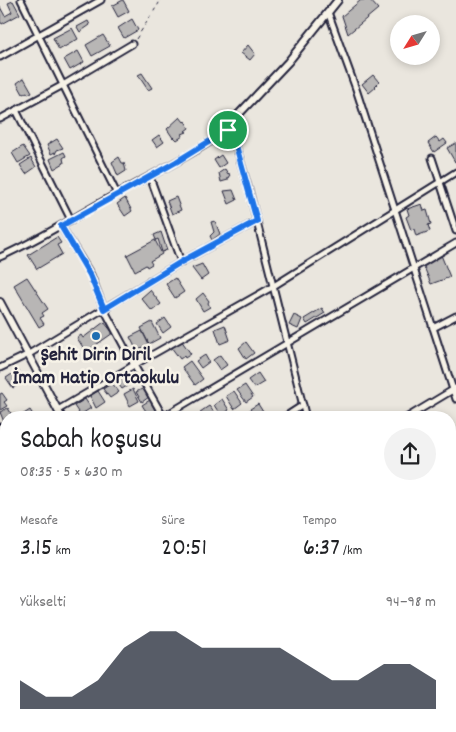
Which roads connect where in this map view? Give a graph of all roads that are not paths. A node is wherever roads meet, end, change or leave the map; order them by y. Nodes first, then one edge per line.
1 (20, 0) edge
2 (102, 0) edge
3 (338, 0) edge
4 (328, 12) junction
5 (39, 36) junction
6 (132, 44) road end
7 (0, 57) edge
8 (63, 85) junction
9 (16, 110) junction
10 (0, 119) edge
11 (228, 130) junction
12 (432, 158) dead end
13 (456, 172) edge
14 (150, 177) junction
15 (439, 183) junction
16 (118, 194) junction
17 (395, 209) junction
18 (71, 220) junction
19 (257, 221) junction
20 (61, 226) junction
21 (456, 231) edge
22 (456, 243) edge
23 (0, 257) edge
24 (181, 262) junction
25 (414, 267) junction
26 (272, 287) junction
27 (0, 302) edge
28 (104, 309) junction
29 (456, 316) edge
30 (433, 328) junction
31 (287, 344) junction
32 (29, 354) junction
33 (134, 365) junction
34 (0, 368) edge
35 (454, 389) edge
36 (456, 399) edge
37 (303, 405) junction
38 (58, 410) joint
39 (160, 411) edge
40 (173, 411) edge
41 (294, 411) edge
42 (304, 411) edge
43 (418, 411) edge

1 - 5 street
2 - 5 street
3 - 4 street
4 - 11 street
4 - 17 street
5 - 7 street
5 - 8 street
6 - 8 street
8 - 9 street
8 - 16 street
9 - 10 street
9 - 18 street
11 - 14 street
11 - 19 street
12 - 15 street
13 - 15 street
14 - 16 street
14 - 24 street
15 - 17 street
15 - 21 street
16 - 18 street
17 - 25 street
17 - 26 street
18 - 20 street
19 - 24 street
19 - 26 street
20 - 23 street
20 - 28 street
22 - 25 street
24 - 28 street
25 - 30 street
25 - 31 street
26 - 31 street
26 - 33 street
27 - 32 street
28 - 32 street
28 - 33 street
29 - 30 street
30 - 35 street
31 - 37 street
31 - 40 street
32 - 34 street
32 - 38 street
33 - 38 street
33 - 39 street
35 - 36 street
35 - 43 street
37 - 41 street
37 - 42 street

